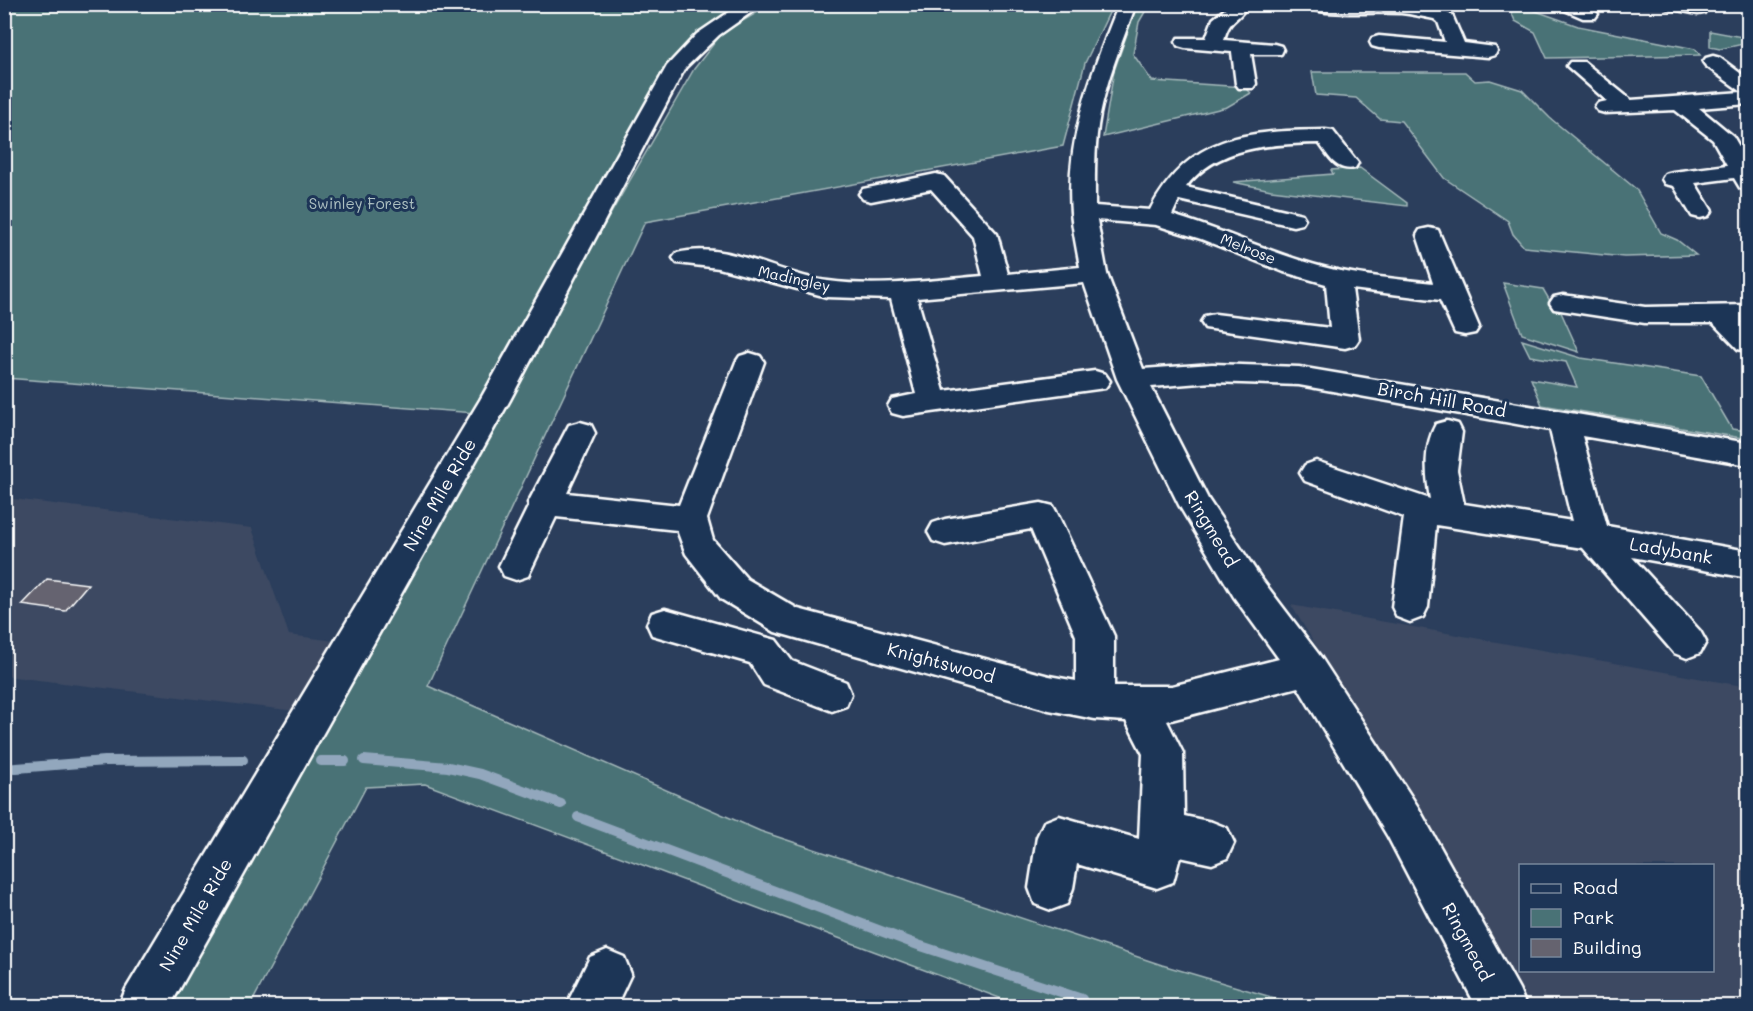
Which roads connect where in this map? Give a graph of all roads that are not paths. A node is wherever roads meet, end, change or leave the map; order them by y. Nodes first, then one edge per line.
1 (755, 4) edge
2 (1128, 4) edge
3 (1239, 4) edge
4 (1311, 4) edge
5 (1566, 4) edge
6 (1673, 4) edge
7 (1698, 10) edge
8 (1589, 14) dead end
9 (1407, 33) dead end
10 (1185, 42) dead end
11 (1379, 42) dead end
12 (1454, 43) junction
13 (1214, 44) junction
14 (1241, 47) junction
15 (1274, 50) dead end
16 (1488, 51) dead end
17 (1577, 66) dead end
18 (1749, 67) edge
19 (1246, 84) dead end
20 (1749, 88) edge
21 (1749, 98) edge
22 (1680, 104) junction
23 (1626, 106) junction
24 (1605, 107) dead end
25 (1347, 163) dead end
26 (1746, 174) edge
27 (1172, 190) junction
28 (871, 194) dead end
29 (1701, 211) dead end
30 (1083, 212) junction
31 (1158, 218) junction
32 (1293, 219) dead end
33 (1429, 235) dead end
34 (686, 258) dead end
35 (1094, 274) junction
36 (1338, 279) junction
37 (998, 283) junction
38 (902, 291) junction
39 (1450, 293) junction
40 (1563, 303) dead end
41 (1749, 313) edge
42 (1720, 315) junction
43 (1215, 322) dead end
44 (1465, 327) dead end
45 (1749, 343) edge
46 (750, 362) dead end
47 (1132, 379) junction
48 (1095, 381) dead end
49 (933, 403) junction
50 (903, 406) dead end
51 (1563, 422) junction
52 (1447, 432) dead end
53 (580, 433) dead end
54 (1749, 454) edge
55 (1316, 473) dead end
56 (544, 503) junction
57 (1435, 513) junction
58 (690, 519) junction
59 (945, 532) dead end
60 (1593, 537) junction
61 (1749, 564) edge
62 (516, 566) dead end
63 (1410, 607) dead end
64 (788, 621) junction
65 (665, 624) dead end
66 (1687, 642) dead end
67 (763, 651) junction
68 (1307, 668) junction
69 (832, 694) dead end
70 (1095, 702) junction
71 (1138, 705) junction
72 (1162, 832) junction
73 (1212, 843) dead end
74 (1051, 888) dead end
75 (143, 1006) edge
76 (1502, 1006) edge

1 - 75 street, Nine Mile Ride
2 - 30 street, Ringmead
3 - 13 street
4 - 12 street
5 - 8 street
6 - 7 street
9 - 12 street
10 - 13 street
11 - 12 street
12 - 16 street
13 - 14 street
14 - 15 street
14 - 19 street
17 - 23 street
18 - 20 street
21 - 22 street
22 - 23 street
22 - 26 street
23 - 24 street
25 - 27 street
26 - 29 street
27 - 31 street
27 - 32 street, Melrose
28 - 37 street
30 - 31 street, Melrose
30 - 35 street, Ringmead
31 - 36 street, Melrose
33 - 39 street
34 - 38 street, Madingley
35 - 37 street, Madingley
35 - 47 street, Ringmead
36 - 39 street, Melrose
36 - 43 street
37 - 38 street, Madingley
38 - 49 street
39 - 44 street
40 - 42 street
41 - 42 street
42 - 45 street
46 - 58 street
47 - 51 street, Birch Hill Road
47 - 68 street, Ringmead
48 - 49 street
49 - 50 street
51 - 54 street, Birch Hill Road
51 - 60 street, Ladybank
52 - 57 street
53 - 56 street
55 - 57 street, Ladybank
56 - 58 street
56 - 62 street
57 - 60 street, Ladybank
57 - 63 street
58 - 64 street, Knightswood
59 - 70 street
60 - 61 street, Ladybank
60 - 66 street, Ladybank
64 - 67 street
64 - 70 street, Knightswood
65 - 67 street
67 - 69 street
68 - 71 street, Knightswood
68 - 76 street, Ringmead
70 - 71 street, Knightswood
71 - 72 street
72 - 73 street
72 - 74 street

